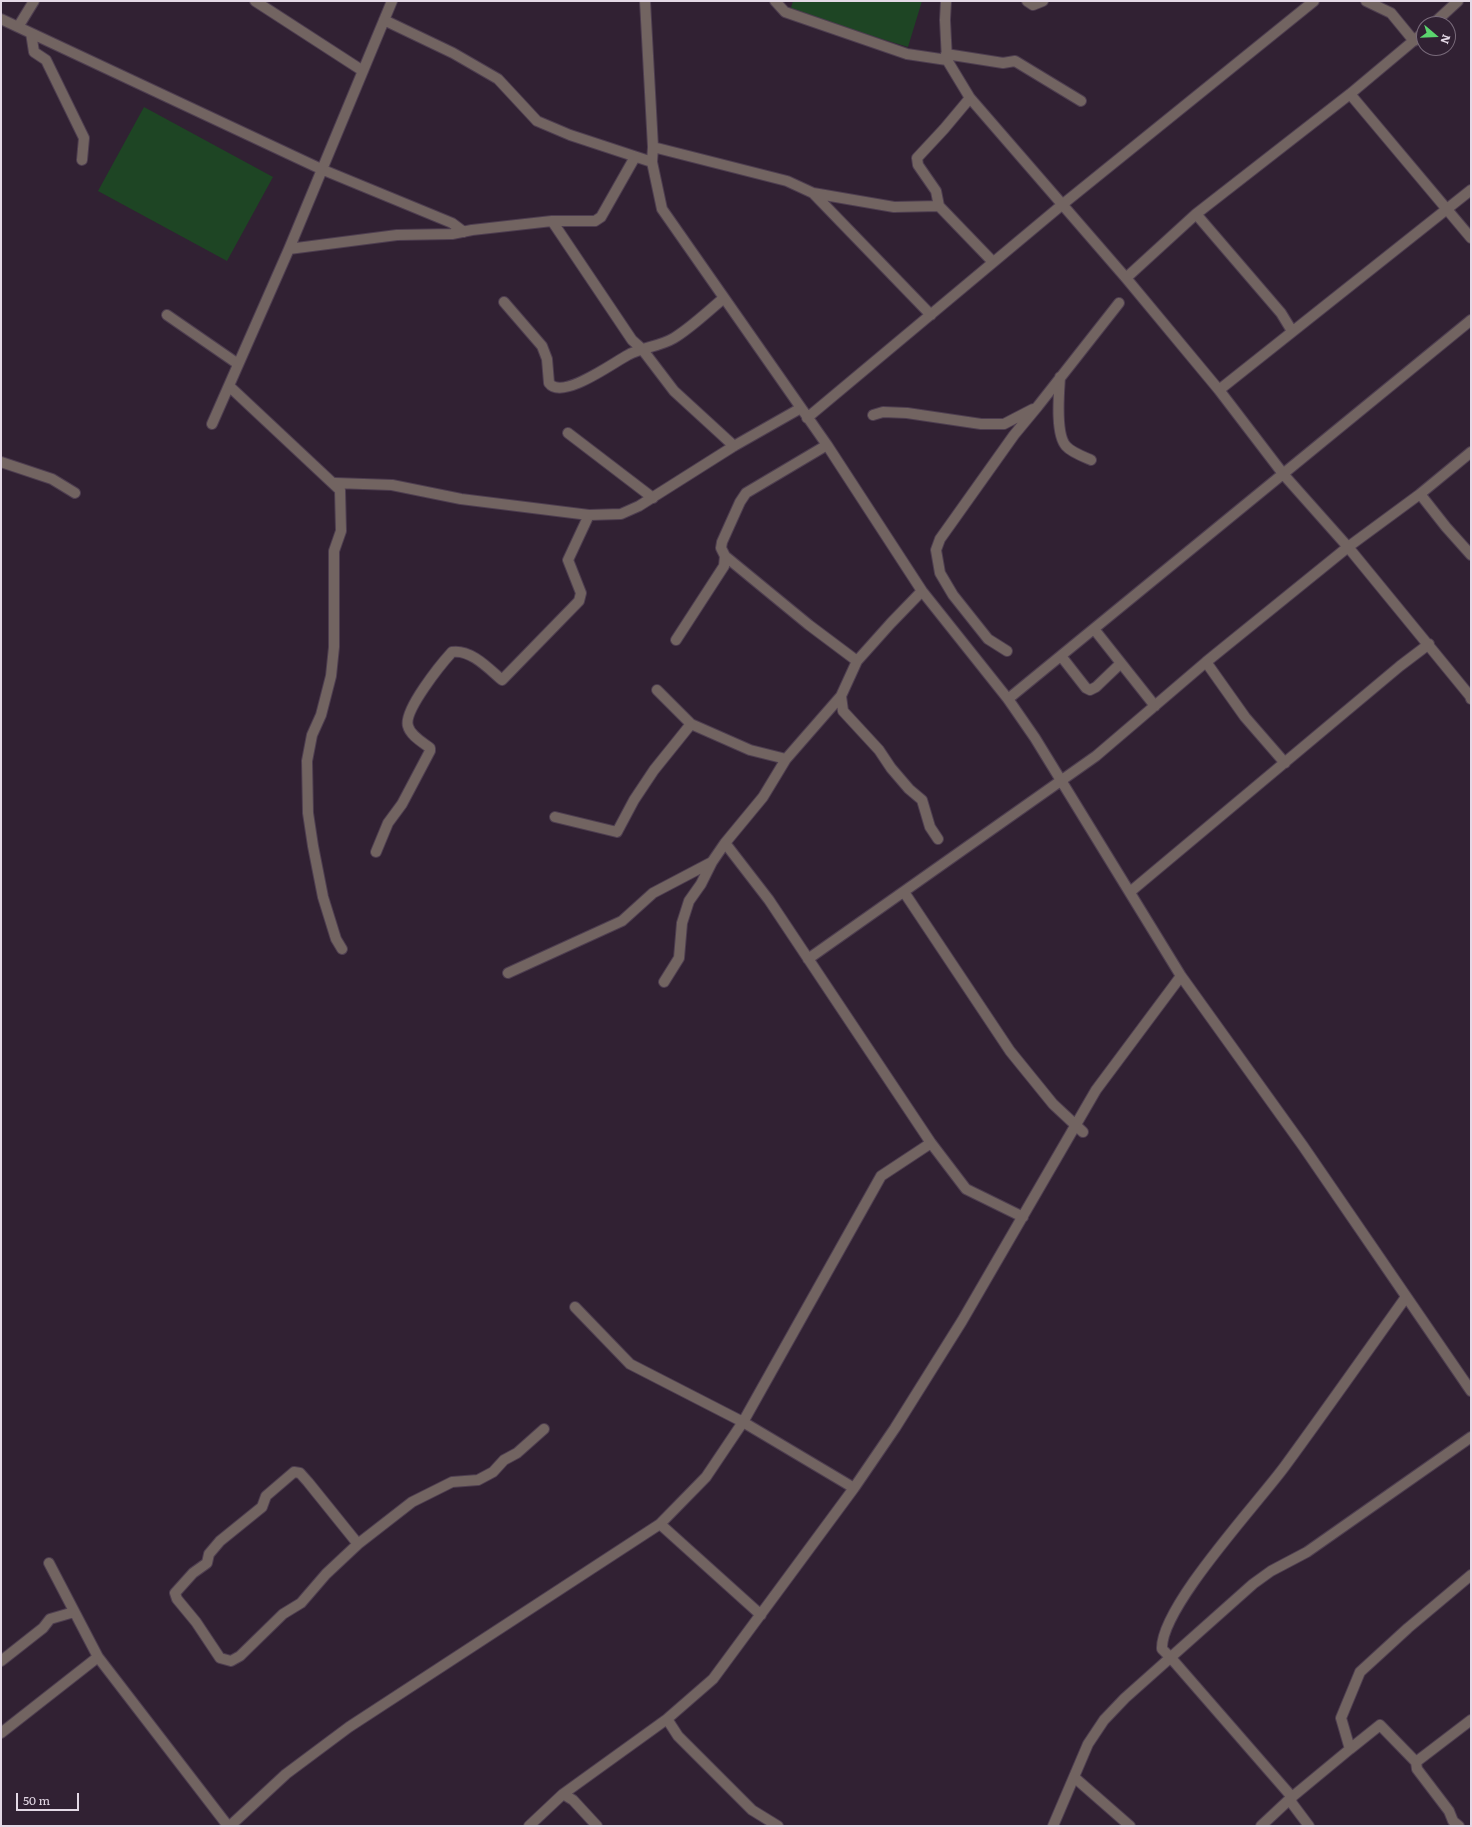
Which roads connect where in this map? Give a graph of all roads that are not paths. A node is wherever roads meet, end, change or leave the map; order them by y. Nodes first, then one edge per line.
1 (34, 1) edge
2 (255, 1) edge
3 (392, 1) edge
4 (645, 1) edge
5 (775, 1) edge
6 (946, 1) edge
7 (1027, 1) edge
8 (1043, 1) edge
9 (1314, 1) edge
10 (1366, 1) edge
11 (1458, 1) edge
12 (1442, 16) edge
13 (1, 19) edge
14 (384, 20) junction
15 (18, 27) junction
16 (31, 33) junction
17 (1414, 41) joint
18 (946, 57) junction
19 (363, 71) junction
20 (1350, 94) junction
21 (970, 98) junction
22 (1082, 101) dead end
23 (653, 147) junction
24 (635, 158) junction
25 (82, 160) dead end
26 (652, 162) junction
27 (321, 169) junction
28 (1471, 190) edge
29 (813, 193) junction
30 (1063, 204) junction
31 (939, 206) junction
32 (1447, 209) junction
33 (1196, 214) junction
34 (552, 221) junction
35 (464, 232) junction
36 (1471, 238) edge
37 (288, 249) junction
38 (993, 262) junction
39 (1126, 278) junction
40 (724, 298) junction
41 (504, 302) dead end
42 (1119, 303) dead end
43 (167, 315) dead end
44 (931, 315) junction
45 (1471, 320) edge
46 (1292, 331) junction
47 (642, 349) junction
48 (238, 364) junction
49 (1060, 377) junction
50 (229, 386) junction
51 (1219, 390) junction
52 (1038, 406) junction
53 (800, 408) junction
54 (873, 415) dead end
55 (808, 418) junction
56 (212, 424) dead end
57 (568, 433) dead end
58 (734, 446) junction
59 (827, 446) junction
60 (1471, 451) edge
61 (1091, 460) dead end
62 (1, 462) edge
63 (1284, 474) junction
64 (335, 483) junction
65 (75, 493) dead end
66 (1420, 494) junction
67 (653, 498) junction
68 (589, 515) junction
69 (1361, 540) dead end
70 (1348, 547) junction
71 (1471, 555) edge
72 (726, 556) junction
73 (922, 591) junction
74 (1094, 629) junction
75 (676, 640) dead end
76 (1429, 644) junction
77 (1007, 650) dead end
78 (1061, 656) junction
79 (857, 661) junction
80 (1206, 662) junction
81 (1120, 664) junction
82 (656, 690) dead end
83 (841, 696) junction
84 (1008, 699) junction
85 (1471, 699) edge
86 (1155, 706) junction
87 (691, 724) junction
88 (786, 759) junction
89 (1285, 763) junction
90 (1062, 781) junction
91 (555, 817) dead end
92 (938, 839) dead end
93 (725, 843) junction
94 (376, 852) dead end
95 (712, 862) junction
96 (904, 892) junction
97 (1130, 892) junction
98 (342, 949) dead end
99 (808, 959) junction
100 (508, 973) dead end
101 (1180, 976) junction
102 (664, 982) dead end
103 (1079, 1129) junction
104 (931, 1143) junction
105 (1023, 1217) junction
106 (1406, 1297) junction
107 (575, 1307) dead end
108 (1471, 1391) edge
109 (743, 1422) junction
110 (544, 1429) dead end
111 (1471, 1437) edge
112 (854, 1488) junction
113 (660, 1524) junction
114 (358, 1544) junction
115 (49, 1563) dead end
116 (1471, 1574) edge
117 (74, 1612) junction
118 (761, 1615) junction
119 (98, 1657) junction
120 (1171, 1658) junction
121 (1, 1661) edge
122 (667, 1719) junction
123 (1471, 1720) edge
124 (1, 1733) edge
125 (1350, 1750) junction
126 (1416, 1762) junction
127 (1074, 1777) junction
128 (563, 1794) junction
129 (1292, 1797) junction
130 (229, 1826) edge
131 (529, 1826) edge
132 (596, 1826) edge
133 (778, 1826) edge
134 (1052, 1826) edge
135 (1130, 1826) edge
136 (1260, 1826) edge
137 (1309, 1826) edge
138 (1459, 1826) edge

1 - 15 street
2 - 19 street
3 - 14 street
4 - 23 street
5 - 18 street
6 - 18 street
7 - 8 street
9 - 30 street
10 - 17 street
11 - 12 street
13 - 15 street
14 - 19 street
14 - 24 street
15 - 16 street
16 - 25 street
16 - 27 street
17 - 20 street
18 - 21 street
18 - 22 street
19 - 27 street
20 - 32 street
20 - 33 street
21 - 30 street
21 - 31 street
23 - 26 street
23 - 29 street
24 - 26 street
24 - 34 street
26 - 40 street
27 - 35 street
27 - 37 street
28 - 32 street
29 - 31 street
29 - 44 street
30 - 38 street
30 - 39 street
31 - 38 street
32 - 36 street
32 - 46 street
33 - 39 street
33 - 46 street
34 - 35 street
34 - 47 street
35 - 37 street
37 - 48 street
38 - 44 street
39 - 51 street
40 - 47 street
40 - 53 street
41 - 47 street
42 - 49 street
43 - 48 street
44 - 55 street
45 - 63 street
46 - 51 street
47 - 58 street
48 - 50 street
49 - 52 street
49 - 61 street
50 - 56 street
50 - 64 street
51 - 63 street
52 - 54 street
52 - 77 street
53 - 55 street
53 - 58 street
55 - 59 street
57 - 67 street
58 - 67 street
59 - 72 street
59 - 73 street
60 - 66 street
62 - 65 street
63 - 70 street
63 - 74 street
64 - 68 street
64 - 98 street
66 - 69 street
66 - 70 street
66 - 71 street
67 - 68 street
68 - 94 street
70 - 76 street
70 - 80 street
72 - 75 street
72 - 79 street
73 - 79 street
73 - 84 street
74 - 78 street
74 - 81 street
76 - 85 street
76 - 89 street
78 - 81 street
78 - 84 street
79 - 83 street
80 - 86 street
80 - 89 street
81 - 86 street
82 - 87 street
83 - 88 street
83 - 92 street
84 - 90 street
86 - 90 street
87 - 88 street
87 - 91 street
88 - 93 street
89 - 97 street
90 - 96 street
90 - 97 street
93 - 95 street
93 - 99 street
95 - 100 street
95 - 102 street
96 - 99 street
96 - 103 street
97 - 101 street
99 - 104 street
101 - 103 street
101 - 106 street
103 - 105 street
104 - 105 street
104 - 109 street
105 - 112 street
106 - 108 street
106 - 120 street
107 - 109 street
109 - 112 street
109 - 113 street
110 - 114 street
111 - 120 street
112 - 118 street
113 - 118 street
113 - 130 street
114 - 114 street
115 - 117 street
116 - 125 street
117 - 119 street
117 - 121 street
118 - 122 street
119 - 124 street
119 - 130 street
120 - 127 street
120 - 129 street
122 - 128 street
122 - 133 street
123 - 126 street
125 - 126 street
125 - 129 street
126 - 138 street
127 - 134 street
127 - 135 street
128 - 131 street
128 - 132 street
129 - 136 street
129 - 137 street

